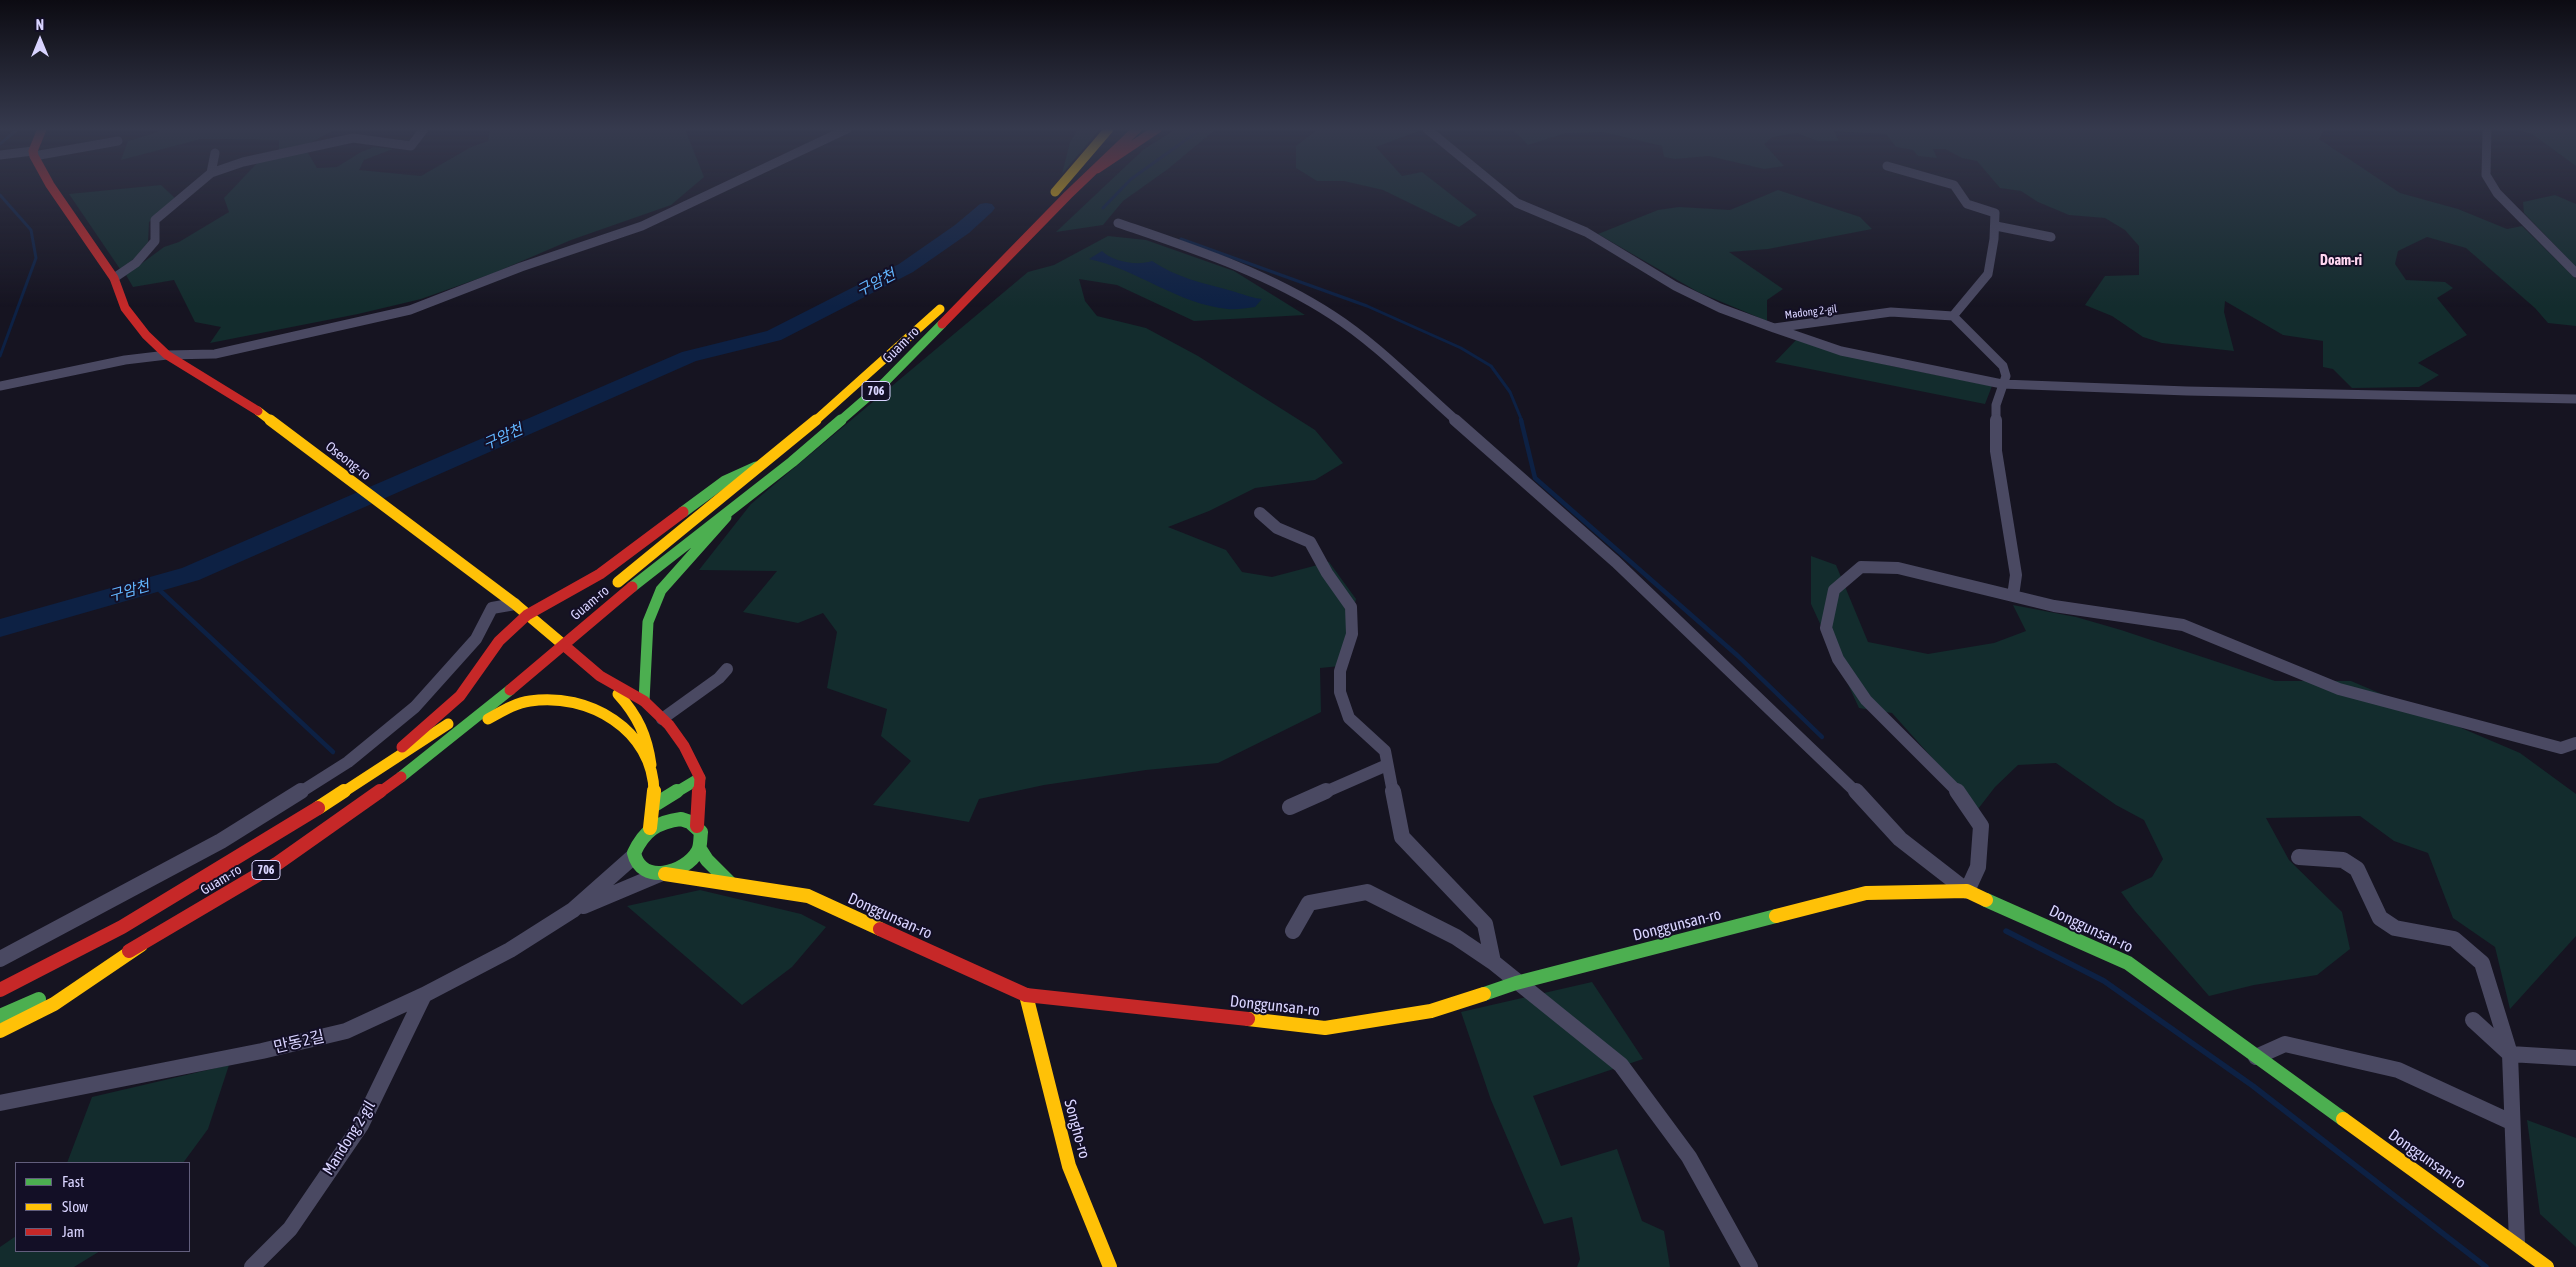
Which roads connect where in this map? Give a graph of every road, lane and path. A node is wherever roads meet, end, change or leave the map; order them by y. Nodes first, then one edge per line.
1 (52, 188) edge
2 (192, 188) edge
3 (722, 188) edge
4 (1058, 188) edge
5 (1060, 188) edge
6 (1076, 188) edge
7 (1500, 188) edge
8 (1956, 188) edge
9 (2494, 188) edge
10 (1046, 202) junction
11 (1118, 224) dead end
12 (1996, 226) junction
13 (2051, 237) dead end
14 (2576, 273) edge
15 (114, 278) junction
16 (1953, 316) junction
17 (1774, 328) junction
18 (167, 355) junction
19 (2002, 384) junction
20 (4, 385) edge
21 (2576, 399) edge
22 (768, 462) junction
23 (730, 512) junction
24 (1260, 513) dead end
25 (614, 586) dead end
26 (2013, 596) junction
27 (515, 604) junction
28 (527, 615) junction
29 (564, 627) dead end
30 (542, 646) dead end
31 (727, 669) dead end
32 (600, 676) junction
33 (644, 701) junction
34 (469, 707) dead end
35 (662, 718) junction
36 (2576, 743) edge
37 (440, 746) junction
38 (1387, 765) junction
39 (652, 774) junction
40 (368, 778) junction
41 (700, 778) junction
42 (656, 804) junction
43 (1290, 807) dead end
44 (697, 826) junction
45 (650, 828) junction
46 (700, 849) junction
47 (634, 856) junction
48 (2299, 857) dead end
49 (663, 874) junction
50 (731, 884) junction
51 (1967, 891) junction
52 (573, 910) junction
53 (1293, 931) dead end
54 (141, 945) junction
55 (0, 959) edge
56 (1494, 962) junction
57 (1516, 983) junction
58 (0, 990) edge
59 (424, 995) junction
60 (1026, 995) junction
61 (0, 1016) edge
62 (2473, 1020) dead end
63 (0, 1032) edge
64 (2510, 1054) junction
65 (2256, 1057) junction
66 (2576, 1058) edge
67 (0, 1103) edge
68 (2511, 1122) junction
69 (2517, 1243) junction
70 (252, 1267) edge
71 (1110, 1267) edge
72 (1750, 1267) edge
73 (2548, 1267) edge

1 - 15 main road, Oseong-ro
2 - 15 street
3 - 18 street
4 - 10 main road, 706
5 - 10 main road, Guam-ro
6 - 23 main road, Guam-ro / 706
7 - 17 street, Madong 2-gil
8 - 12 street
9 - 14 street
10 - 22 main road, Guam-ro / 706
11 - 51 street
12 - 13 street
12 - 16 street
15 - 18 main road, Oseong-ro
16 - 17 street, Madong 2-gil
16 - 19 street
17 - 19 street
18 - 20 street
18 - 27 main road, Oseong-ro
19 - 21 street
19 - 26 street
22 - 25 main road, Guam-ro / 706
22 - 28 main road
23 - 33 main road
23 - 37 main road, Guam-ro / 706, bridge
24 - 38 street
26 - 36 street
26 - 51 street
27 - 28 main road, Oseong-ro
27 - 55 street
28 - 32 main road, Oseong-ro
28 - 40 main road
29 - 30 main road, Guam-ro
31 - 35 street
32 - 33 main road, Oseong-ro
32 - 39 main road
33 - 35 main road, Oseong-ro
34 - 40 main road, Guam-ro / 706
35 - 41 main road, Oseong-ro
37 - 39 main road
37 - 54 main road, Guam-ro / 706
38 - 43 street
38 - 56 street
39 - 42 main road
40 - 58 main road, Guam-ro / 706
41 - 42 main road
41 - 44 main road
42 - 45 main road
44 - 45 main road
44 - 46 main road
45 - 47 main road
46 - 49 main road
46 - 50 main road
47 - 49 main road
47 - 52 street
48 - 64 street
49 - 50 main road, Donggunsan-ro
49 - 52 street
50 - 60 main road, Donggunsan-ro
51 - 57 main road, Donggunsan-ro
51 - 65 main road, Donggunsan-ro
52 - 59 street, 만동2길
53 - 56 street
54 - 61 main road, Guam-ro / 706
54 - 63 main road
56 - 57 street
57 - 60 main road, Donggunsan-ro
57 - 72 street
59 - 67 street, 만동2길
59 - 70 street, Mandong 2-gil
60 - 71 main road, Songho-ro
62 - 64 street
64 - 66 street
64 - 68 street
65 - 68 street
65 - 69 main road, Donggunsan-ro
68 - 69 street
69 - 73 main road, Donggunsan-ro

